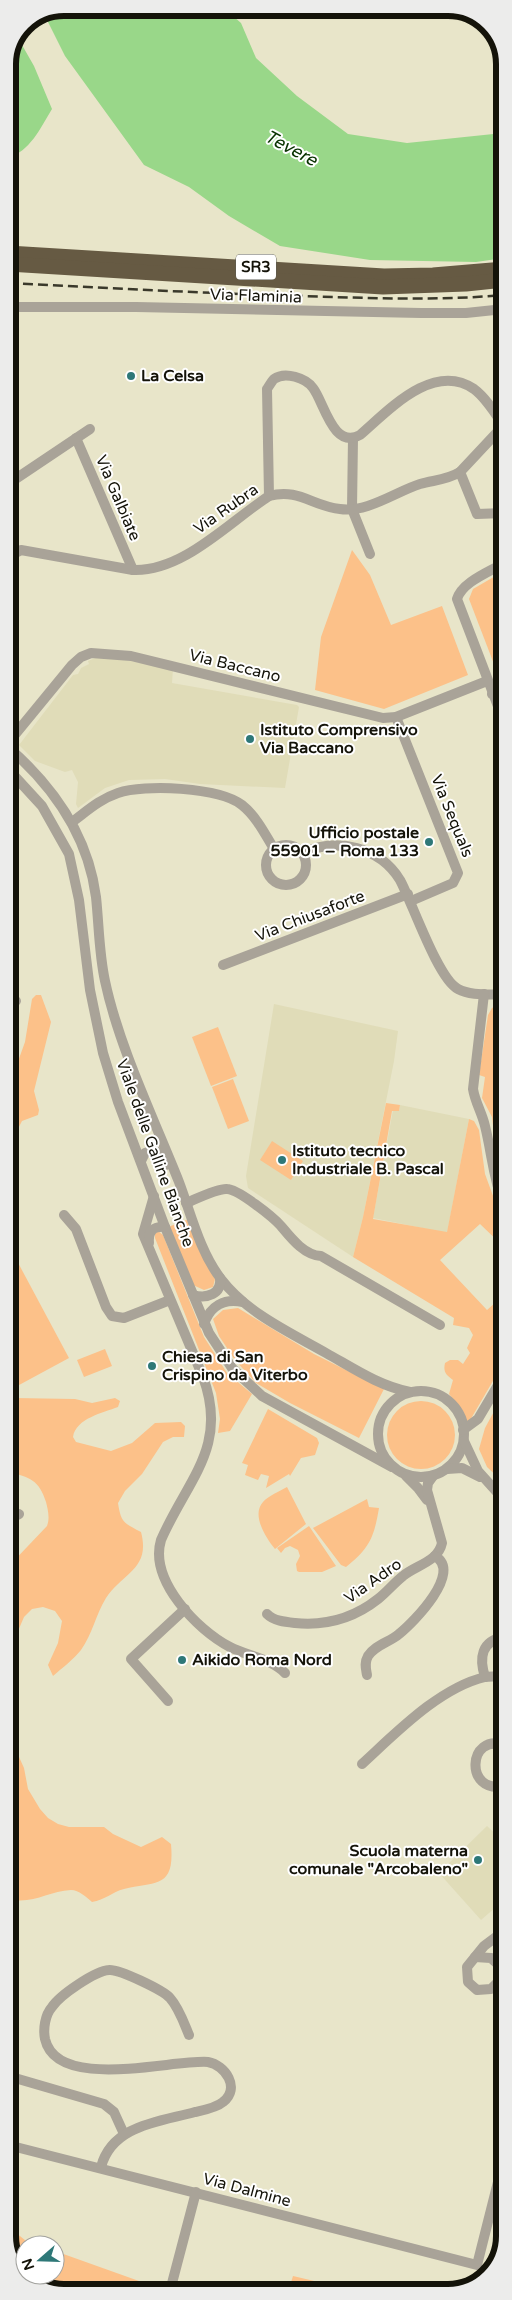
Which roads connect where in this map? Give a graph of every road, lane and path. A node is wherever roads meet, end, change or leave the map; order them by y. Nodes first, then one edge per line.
1 (16, 253) edge
2 (16, 264) edge
3 (496, 270) edge
4 (496, 281) edge
5 (16, 307) edge
6 (496, 311) edge
7 (496, 416) edge
8 (90, 429) dead end
9 (496, 433) edge
10 (76, 438) junction
11 (353, 438) junction
12 (460, 472) junction
13 (16, 479) edge
14 (269, 496) junction
15 (352, 509) junction
16 (496, 513) edge
17 (16, 553) edge
18 (370, 554) dead end
19 (496, 568) edge
20 (133, 570) junction
21 (487, 681) junction
22 (496, 692) edge
23 (492, 694) junction
24 (496, 703) edge
25 (396, 716) junction
26 (16, 735) edge
27 (16, 753) edge
28 (16, 778) edge
29 (72, 822) junction
30 (274, 849) junction
31 (302, 853) junction
32 (409, 898) junction
33 (222, 965) dead end
34 (484, 994) junction
35 (496, 995) edge
36 (141, 1161) junction
37 (496, 1181) edge
38 (178, 1182) junction
39 (154, 1196) junction
40 (186, 1202) junction
41 (64, 1215) dead end
42 (165, 1227) junction
43 (149, 1247) junction
44 (220, 1278) junction
45 (193, 1295) junction
46 (170, 1300) junction
47 (244, 1302) junction
48 (204, 1324) junction
49 (440, 1325) dead end
50 (496, 1389) edge
51 (410, 1392) junction
52 (464, 1435) junction
53 (392, 1467) junction
54 (446, 1469) junction
55 (402, 1474) junction
56 (433, 1476) junction
57 (490, 1486) junction
58 (496, 1492) edge
59 (432, 1510) junction
60 (19, 1514) dead end
61 (16, 1516) edge
62 (435, 1556) junction
63 (185, 1608) junction
64 (267, 1614) dead end
65 (496, 1639) edge
66 (285, 1673) dead end
67 (367, 1675) dead end
68 (496, 1676) edge
69 (485, 1677) junction
70 (168, 1701) dead end
71 (496, 1743) edge
72 (362, 1764) dead end
73 (496, 1786) edge
74 (496, 1938) edge
75 (475, 1957) junction
76 (496, 1966) edge
77 (496, 1983) edge
78 (189, 2035) dead end
79 (16, 2078) edge
80 (124, 2134) junction
81 (16, 2147) edge
82 (101, 2167) junction
83 (496, 2190) edge
84 (196, 2192) junction
85 (172, 2284) edge

1 - 3 highway, SR3
2 - 4 highway, SR3
5 - 6 street, Via Flaminia
7 - 11 street
8 - 10 street
9 - 12 street, Via Rubra
10 - 13 street
10 - 20 street, Via Galbiate
11 - 14 street
11 - 15 street
12 - 15 street, Via Rubra
12 - 16 street
14 - 15 street, Via Rubra
14 - 20 street, Via Rubra
15 - 18 street
17 - 20 street, Via Rubra
19 - 21 street
21 - 23 street
21 - 25 street, Via Baccano
22 - 23 street
23 - 24 street
25 - 26 street, Via Baccano
25 - 32 street, Via Sequals
27 - 29 street, Viale delle Galline Bianche
28 - 36 street, Viale delle Galline Bianche
29 - 30 street
29 - 38 street, Viale delle Galline Bianche
30 - 31 street
30 - 31 street
31 - 32 street
32 - 33 street, Via Chiusaforte
32 - 34 street
34 - 35 street
34 - 37 street
36 - 38 street
36 - 39 street, Viale delle Galline Bianche
38 - 40 street, Viale delle Galline Bianche
39 - 42 street, Viale delle Galline Bianche
39 - 43 street
40 - 44 street, Viale delle Galline Bianche
40 - 49 street
41 - 46 street
42 - 43 street
42 - 45 street, Viale delle Galline Bianche
43 - 46 street
44 - 45 street
44 - 47 street, Viale delle Galline Bianche
45 - 48 street, Viale delle Galline Bianche
46 - 63 street
47 - 48 street
47 - 51 street, Viale delle Galline Bianche
48 - 53 street, Viale delle Galline Bianche
50 - 52 street
51 - 52 street
51 - 53 street
52 - 54 street
52 - 57 street
53 - 55 street
54 - 56 street
54 - 57 street
55 - 56 street
55 - 59 street
56 - 59 street
57 - 58 street
59 - 62 street
60 - 61 street
62 - 64 street, Via Adro
62 - 67 street
63 - 66 street
63 - 70 street
65 - 69 street
68 - 69 street
69 - 72 street
71 - 73 street
74 - 75 street
75 - 76 street
75 - 77 street
78 - 80 street
79 - 80 street
80 - 82 street
81 - 82 street, Via Dalmine
82 - 84 street, Via Dalmine
83 - 84 street, Via Dalmine
84 - 85 street

